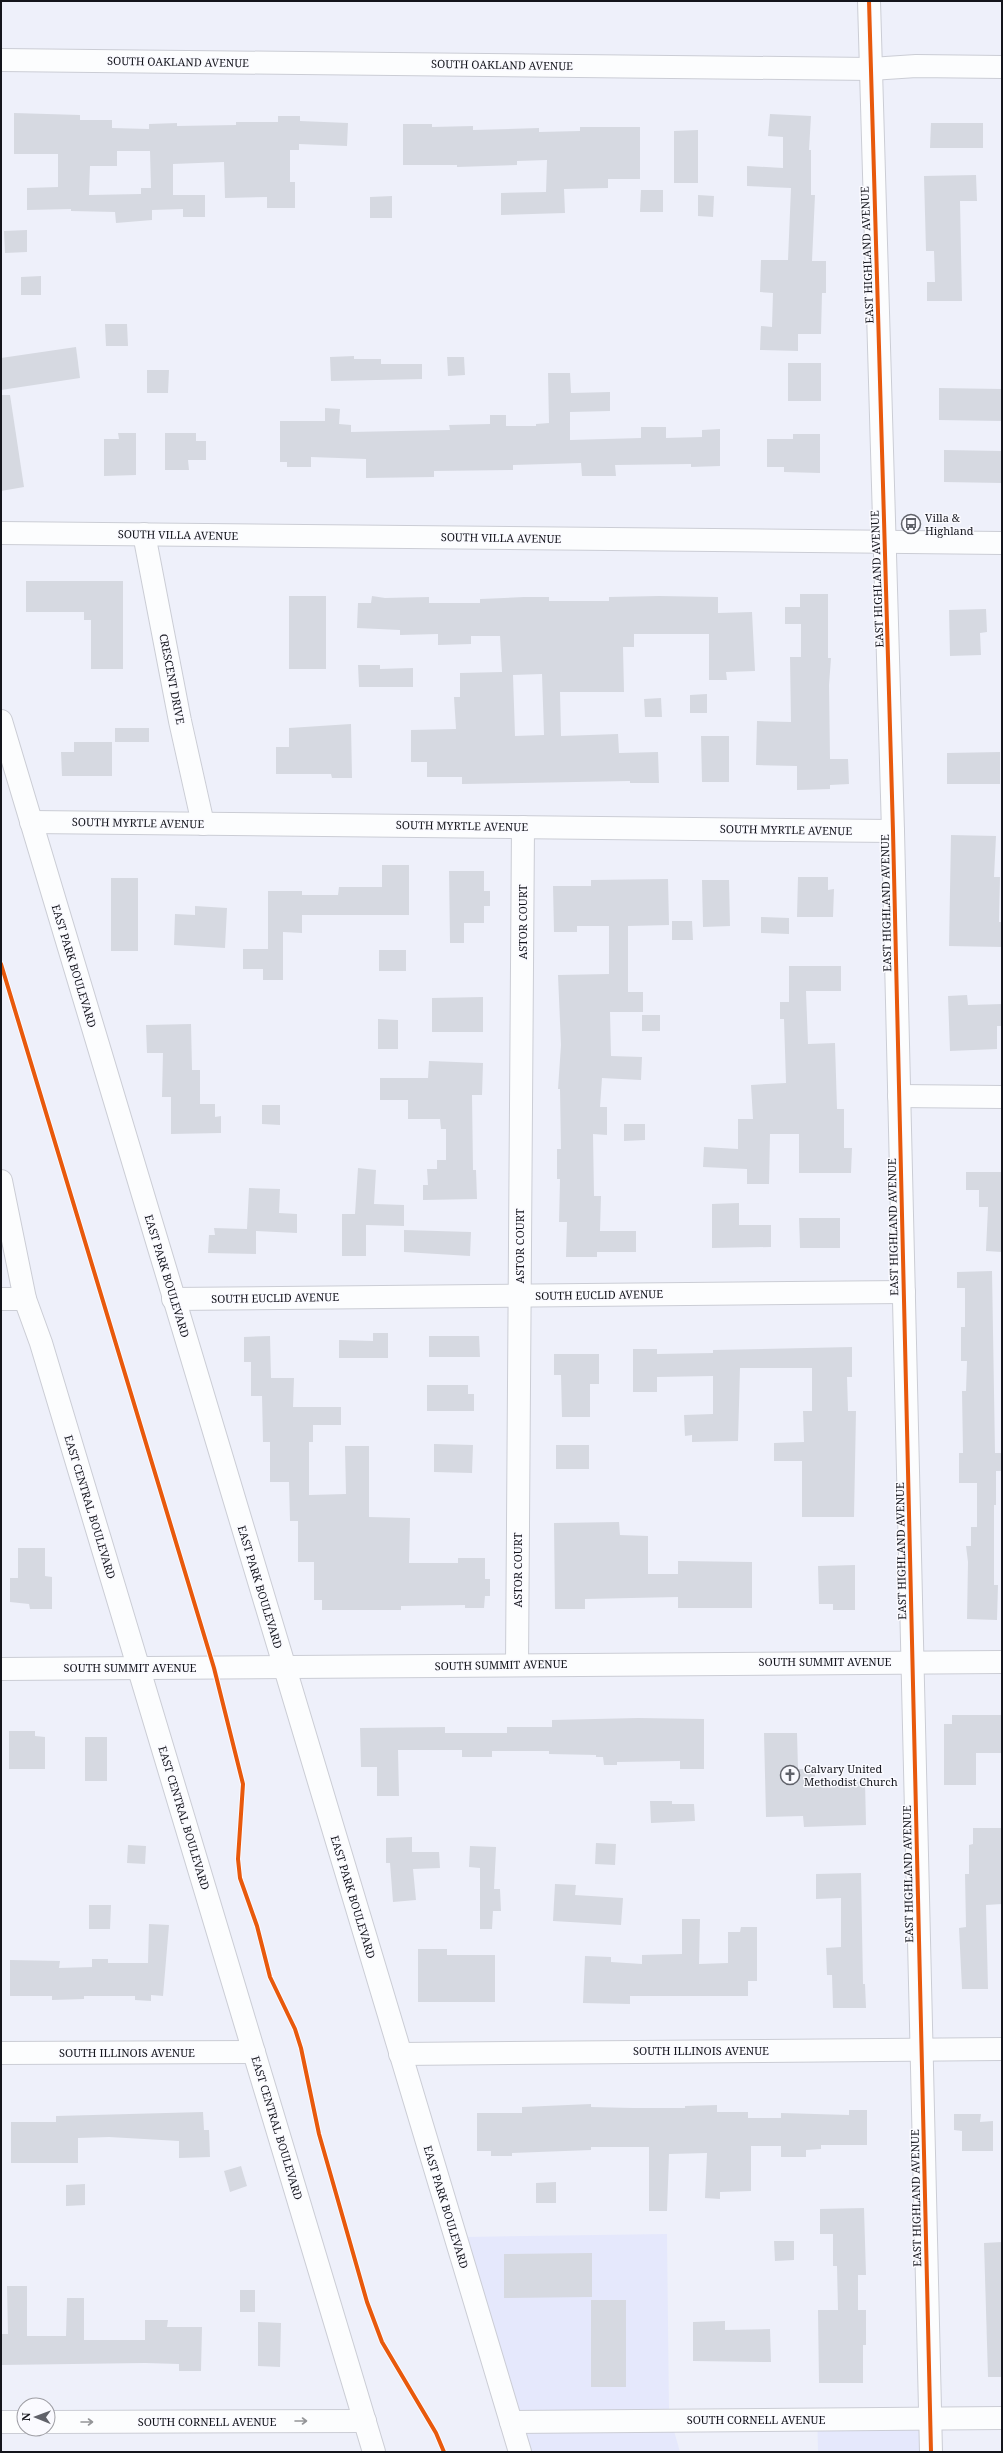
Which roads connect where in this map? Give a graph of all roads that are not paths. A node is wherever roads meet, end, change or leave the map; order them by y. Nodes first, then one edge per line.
1 (869, 1) edge
2 (1, 60) edge
3 (1002, 67) edge
4 (871, 69) junction
5 (1, 533) edge
6 (144, 534) junction
7 (885, 542) junction
8 (1002, 543) edge
9 (1, 721) edge
10 (31, 822) junction
11 (203, 824) junction
12 (523, 827) junction
13 (893, 831) junction
14 (899, 1096) junction
15 (1002, 1097) edge
16 (1, 1181) edge
17 (904, 1292) junction
18 (520, 1296) junction
19 (1, 1299) edge
20 (25, 1299) junction
21 (173, 1299) junction
22 (912, 1662) junction
23 (1002, 1662) edge
24 (517, 1665) junction
25 (284, 1667) junction
26 (138, 1668) junction
27 (1, 1669) edge
28 (1002, 2049) edge
29 (921, 2050) junction
30 (254, 2052) junction
31 (1, 2053) edge
32 (400, 2054) junction
33 (1002, 2418) edge
34 (930, 2419) junction
35 (365, 2421) junction
36 (1, 2422) edge
37 (16, 2422) edge
38 (56, 2422) edge
39 (511, 2422) junction
40 (374, 2452) edge
41 (520, 2452) edge
42 (931, 2452) edge

1 - 4 street, EAST HIGHLAND AVENUE
2 - 4 street, SOUTH OAKLAND AVENUE
3 - 4 street, SOUTH OAKLAND AVENUE
4 - 7 street, EAST HIGHLAND AVENUE
5 - 6 street, SOUTH VILLA AVENUE
6 - 7 street, SOUTH VILLA AVENUE
6 - 11 street, CRESCENT DRIVE
7 - 8 street, SOUTH VILLA AVENUE
7 - 13 street, EAST HIGHLAND AVENUE
9 - 10 street, EAST PARK BOULEVARD
10 - 11 street, SOUTH MYRTLE AVENUE
10 - 21 street, EAST PARK BOULEVARD
11 - 12 street, SOUTH MYRTLE AVENUE
12 - 13 street, SOUTH MYRTLE AVENUE
12 - 18 street, ASTOR COURT
13 - 14 street, EAST HIGHLAND AVENUE
14 - 15 street
14 - 17 street, EAST HIGHLAND AVENUE
16 - 20 street, EAST CENTRAL BOULEVARD
17 - 18 street, SOUTH EUCLID AVENUE
17 - 22 street, EAST HIGHLAND AVENUE
18 - 21 street, SOUTH EUCLID AVENUE
18 - 24 street, ASTOR COURT
19 - 20 street
20 - 26 street, EAST CENTRAL BOULEVARD
21 - 25 street, EAST PARK BOULEVARD
22 - 23 street, SOUTH SUMMIT AVENUE
22 - 24 street, SOUTH SUMMIT AVENUE
22 - 29 street, EAST HIGHLAND AVENUE
24 - 25 street, SOUTH SUMMIT AVENUE
25 - 26 street, SOUTH SUMMIT AVENUE
25 - 32 street, EAST PARK BOULEVARD
26 - 27 street, SOUTH SUMMIT AVENUE
26 - 30 street, EAST CENTRAL BOULEVARD
28 - 29 street, SOUTH ILLINOIS AVENUE
29 - 32 street, SOUTH ILLINOIS AVENUE
29 - 34 street, EAST HIGHLAND AVENUE
30 - 31 street, SOUTH ILLINOIS AVENUE
30 - 35 street, EAST CENTRAL BOULEVARD
32 - 39 street, EAST PARK BOULEVARD
33 - 34 street, SOUTH CORNELL AVENUE
34 - 39 street, SOUTH CORNELL AVENUE
34 - 42 street, EAST HIGHLAND AVENUE
38 -> 35 street, SOUTH CORNELL AVENUE
35 - 40 street, EAST CENTRAL BOULEVARD
36 - 37 street
39 - 41 street, EAST PARK BOULEVARD

